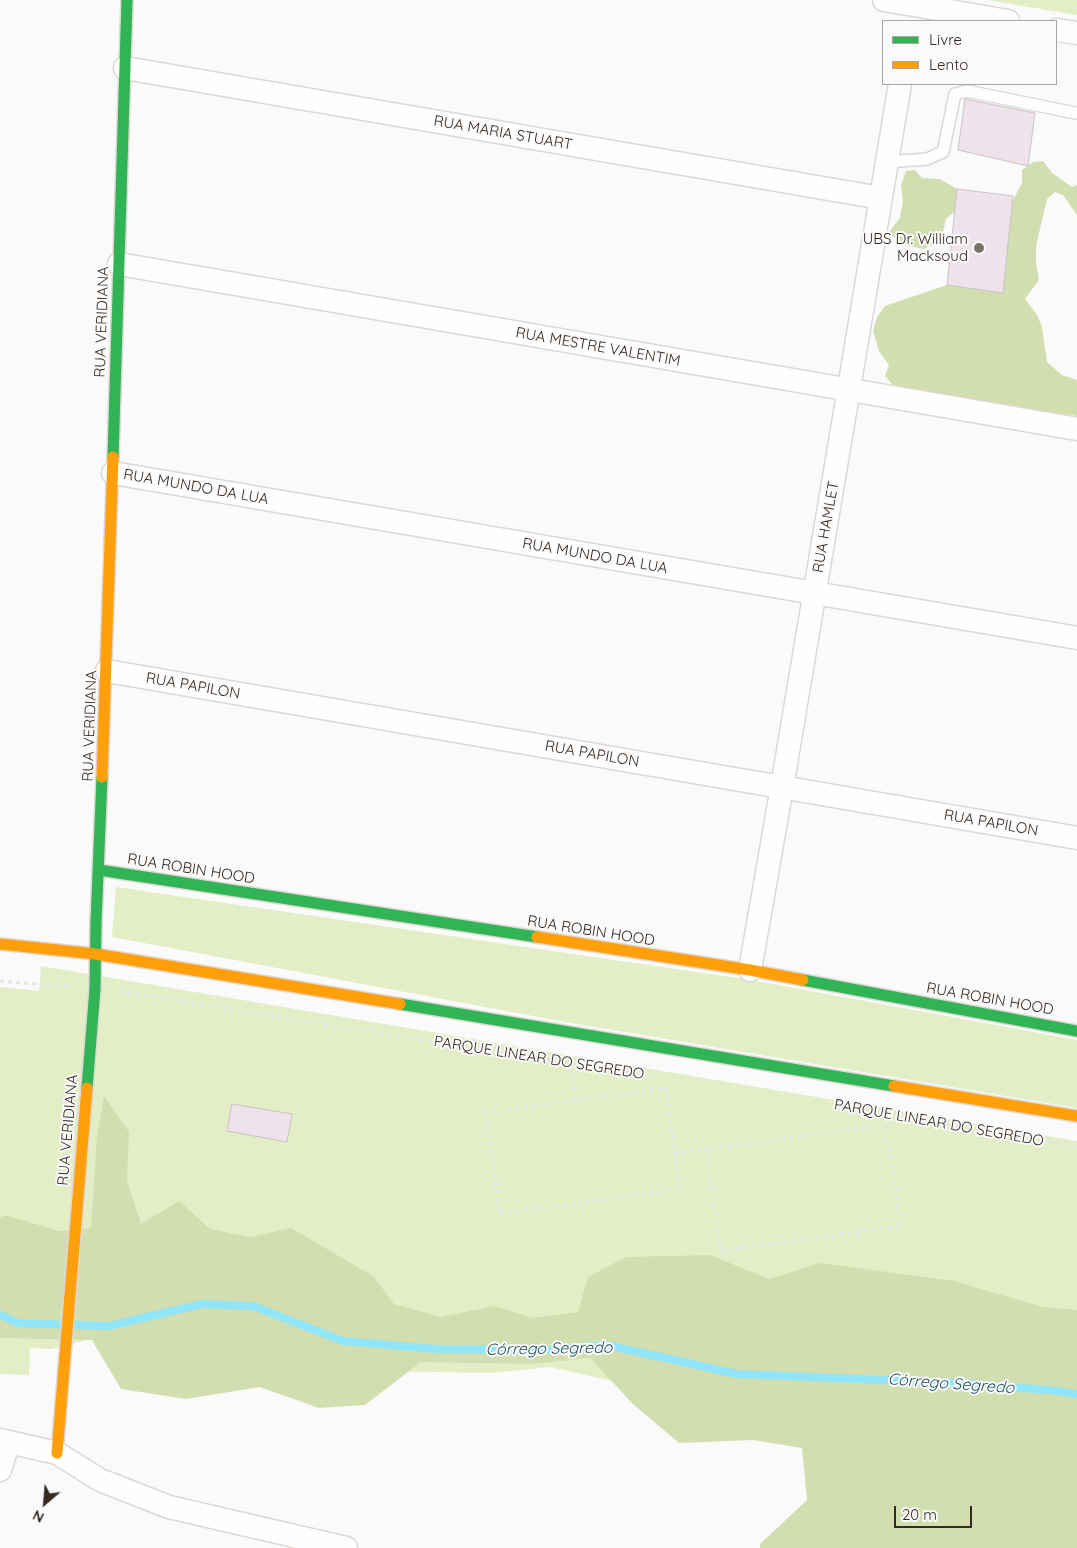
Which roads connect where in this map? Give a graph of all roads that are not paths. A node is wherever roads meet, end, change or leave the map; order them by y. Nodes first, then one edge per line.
1 (127, 0) edge
2 (884, 0) edge
3 (913, 9) edge
4 (1000, 20) edge
5 (1057, 30) edge
6 (1077, 33) edge
7 (125, 68) junction
8 (900, 85) edge
9 (1075, 113) dead end
10 (887, 162) junction
11 (881, 198) junction
12 (119, 264) junction
13 (849, 390) junction
14 (1077, 429) edge
15 (113, 473) junction
16 (815, 593) junction
17 (1077, 638) edge
18 (107, 671) junction
19 (782, 787) junction
20 (1077, 838) edge
21 (99, 870) junction
22 (0, 944) edge
23 (95, 954) junction
24 (750, 970) junction
25 (1077, 1031) edge
26 (1077, 1116) edge
27 (4, 1441) edge
28 (57, 1453) junction
29 (0, 1470) edge
30 (346, 1548) edge

1 - 7 street, RUA VERIDIANA
2 - 3 street
3 - 4 street
5 - 6 street
7 - 11 street, RUA MARIA STUART
7 - 12 street, RUA VERIDIANA
8 - 10 street, RUA HAMLET
9 - 10 lane
10 - 11 street, RUA HAMLET
11 - 13 street, RUA HAMLET
12 - 13 street, RUA MESTRE VALENTIM
12 - 15 street, RUA VERIDIANA
13 - 14 street, RUA MESTRE VALENTIM
13 - 16 street, RUA HAMLET
15 - 16 street, RUA MUNDO DA LUA
15 - 18 street, RUA VERIDIANA
16 - 17 street, RUA MUNDO DA LUA
16 - 19 street, RUA HAMLET
18 - 19 street, RUA PAPILON
18 - 21 street, RUA VERIDIANA
19 - 20 street, RUA PAPILON
19 - 24 street, RUA HAMLET
21 - 23 street, RUA VERIDIANA
21 - 24 street, RUA ROBIN HOOD
22 - 23 street
23 - 26 street
23 - 28 street, RUA VERIDIANA
24 - 25 street, RUA ROBIN HOOD
27 - 28 street
27 - 29 street
28 - 30 street

